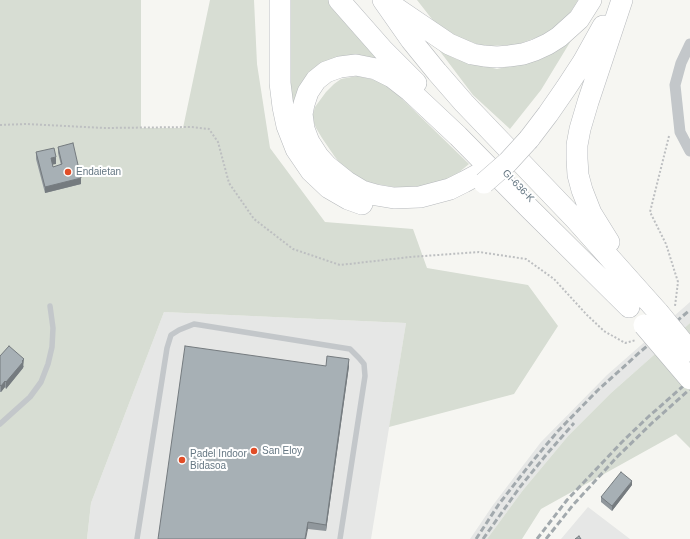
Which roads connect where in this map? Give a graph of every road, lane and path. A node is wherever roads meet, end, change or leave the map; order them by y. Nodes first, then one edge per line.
1 (280, 0) edge
2 (339, 0) edge
3 (384, 0) edge
4 (591, 0) edge
5 (596, 0) edge
6 (617, 0) edge
7 (622, 0) edge
8 (690, 44) edge
9 (0, 125) edge
10 (670, 130) dead end
11 (523, 138) junction
12 (690, 151) edge
13 (480, 179) junction
14 (626, 277) junction
15 (50, 306) dead end
16 (630, 307) junction
17 (654, 321) junction
18 (690, 351) edge
19 (690, 379) edge
20 (0, 424) edge
21 (137, 539) edge
22 (340, 539) edge

1 - 13 highway
2 - 16 highway, GI-636-K
3 - 4 highway
3 - 14 highway, GI-636-K
5 - 11 highway
6 - 11 highway
7 - 14 highway
8 - 12 street
9 - 17 path
10 - 17 path
11 - 13 highway, bridge
13 - 16 highway
14 - 17 highway, GI-636-K
15 - 20 lane
16 - 17 highway, GI-636-K
17 - 18 highway, GI-636-K, bridge
17 - 19 highway, GI-636-K, bridge
21 - 22 lane

